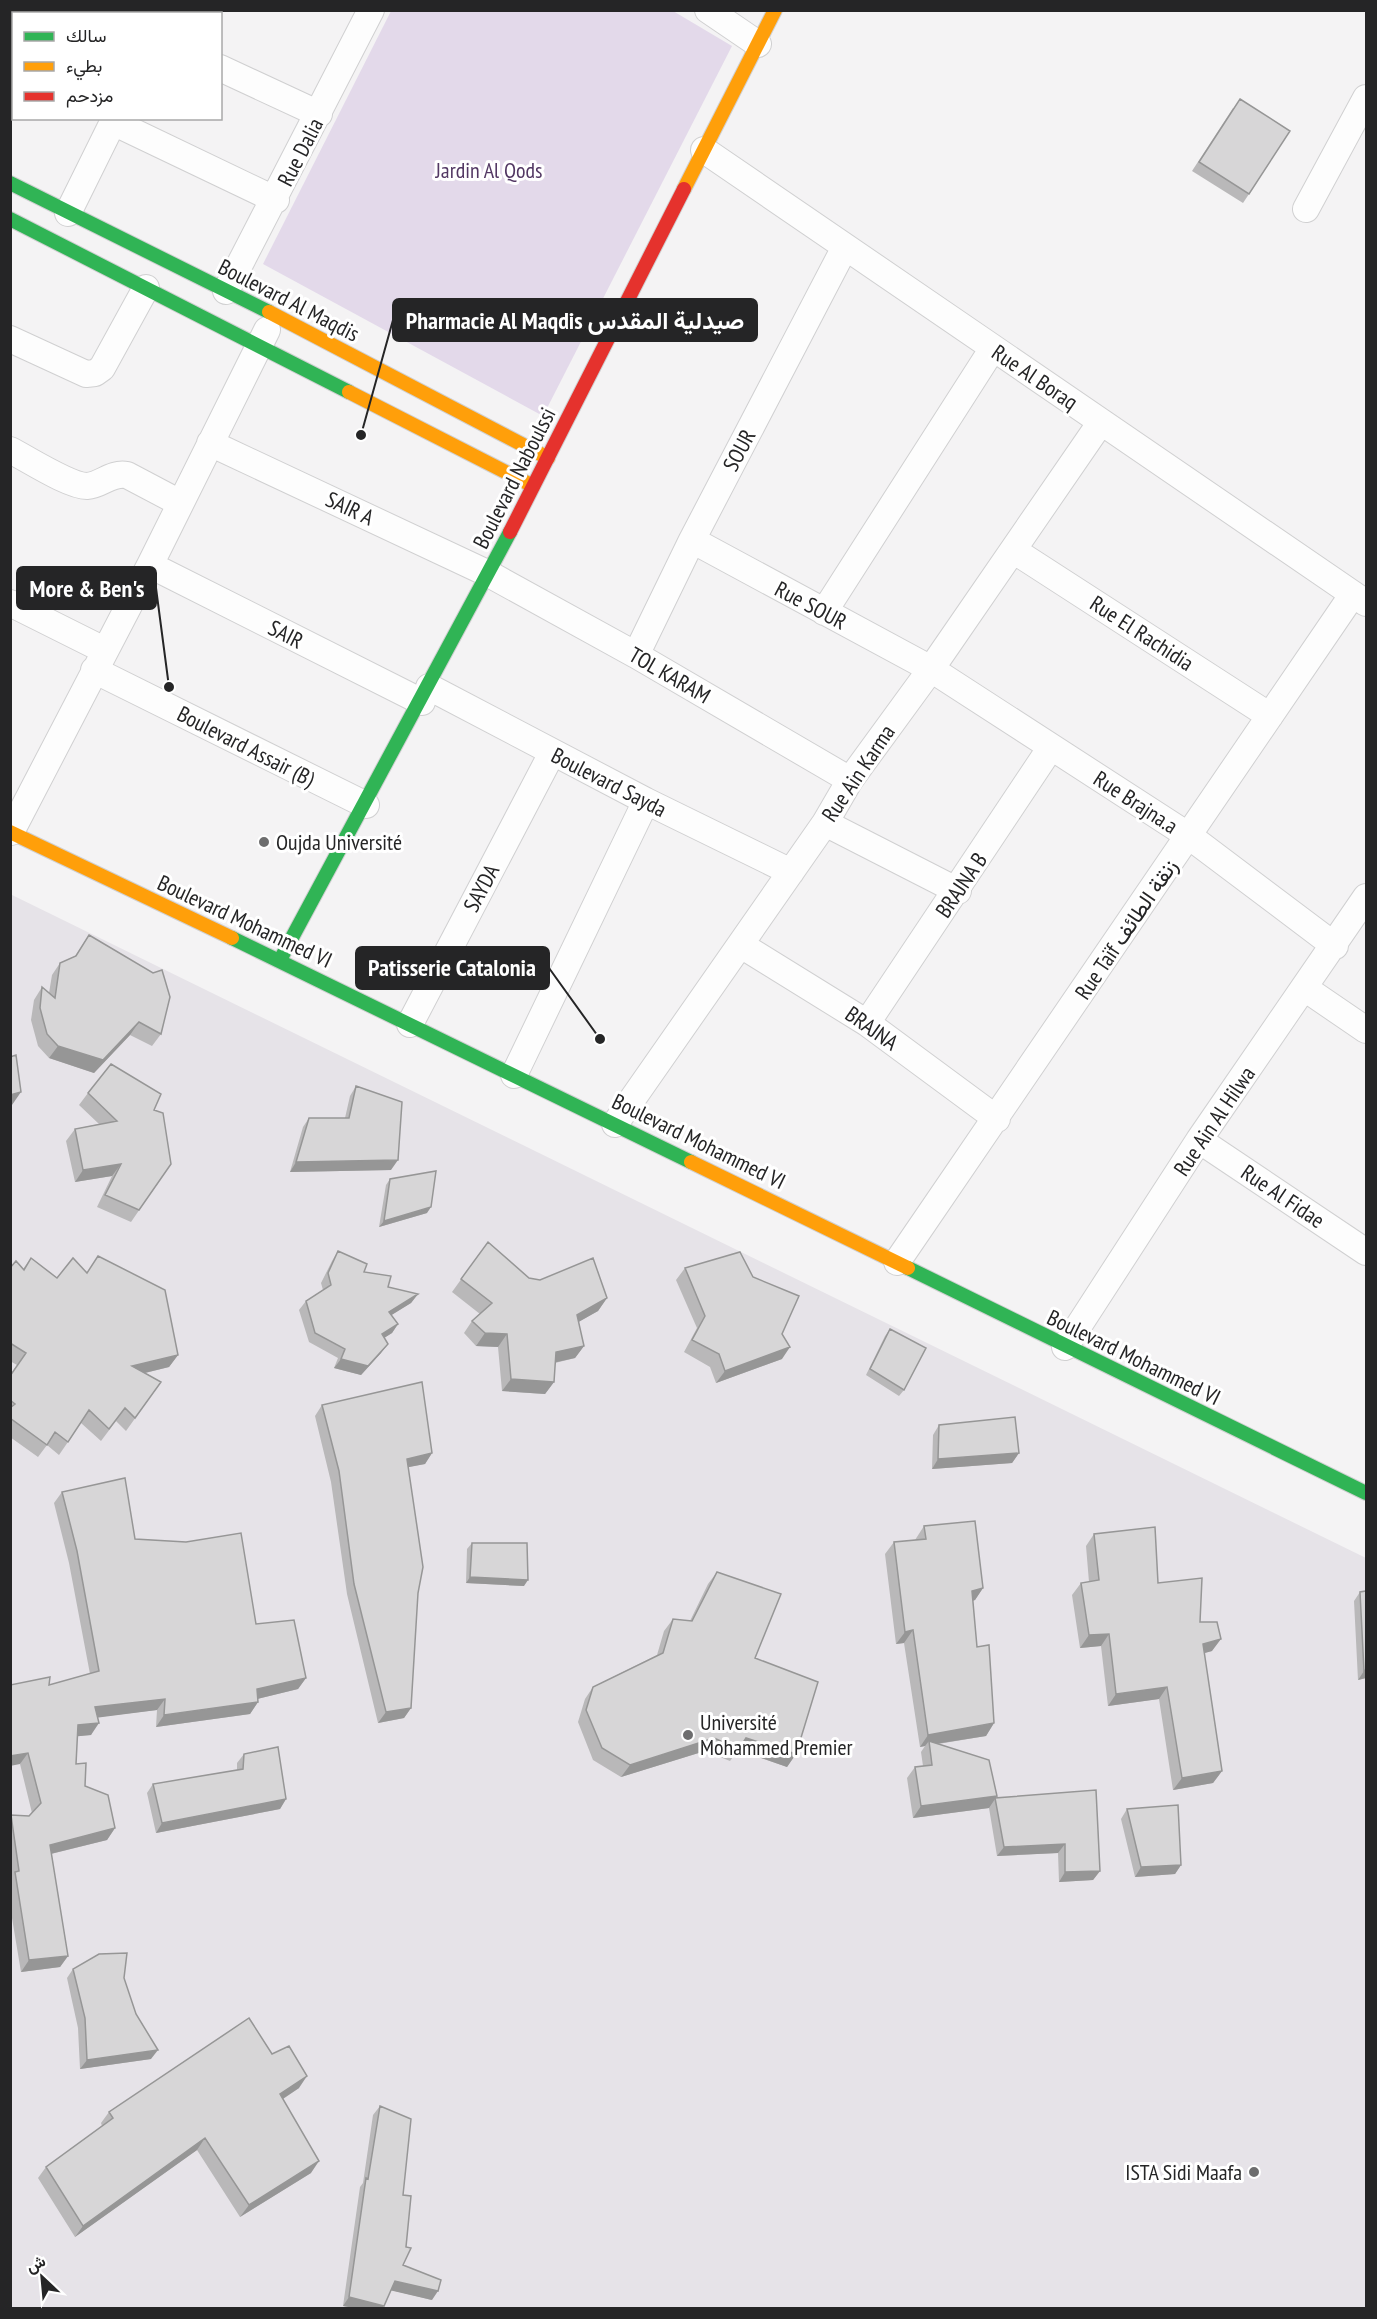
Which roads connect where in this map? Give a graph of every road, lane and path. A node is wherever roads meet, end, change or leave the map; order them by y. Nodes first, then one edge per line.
1 (371, 10) edge
2 (708, 10) edge
3 (776, 10) edge
4 (758, 44) junction
5 (222, 69) edge
6 (1366, 98) edge
7 (319, 114) junction
8 (114, 120) edge
9 (704, 150) junction
10 (10, 183) edge
11 (276, 200) junction
12 (1306, 209) dead end
13 (68, 213) junction
14 (10, 219) edge
15 (845, 247) junction
16 (146, 288) junction
17 (226, 291) junction
18 (274, 315) junction
19 (10, 339) edge
20 (258, 346) junction
21 (993, 348) junction
22 (1101, 422) junction
23 (210, 443) junction
24 (10, 450) edge
25 (548, 458) junction
26 (533, 486) junction
27 (180, 502) junction
28 (692, 540) junction
29 (1013, 550) junction
30 (150, 565) junction
31 (489, 574) junction
32 (1360, 599) edge
33 (10, 603) edge
34 (824, 612) junction
35 (636, 655) junction
36 (99, 660) junction
37 (931, 669) junction
38 (426, 695) junction
39 (1270, 716) junction
40 (1051, 747) junction
41 (552, 753) junction
42 (850, 780) junction
43 (646, 801) junction
44 (366, 806) junction
45 (825, 823) junction
46 (10, 832) edge
47 (1189, 836) junction
48 (791, 872) junction
49 (958, 891) junction
50 (1366, 897) edge
51 (741, 945) junction
52 (1335, 946) junction
53 (280, 960) junction
54 (1306, 988) junction
55 (867, 1023) junction
56 (410, 1024) junction
57 (1366, 1030) edge
58 (514, 1075) junction
59 (997, 1119) junction
60 (615, 1124) junction
61 (1199, 1140) junction
62 (1366, 1252) edge
63 (897, 1262) junction
64 (1065, 1347) junction
65 (1366, 1493) edge

1 - 7 street, Rue Dalia
2 - 4 street
3 - 4 street, Boulevard Naboulssi
4 - 9 street, Boulevard Naboulssi
5 - 7 street
6 - 12 street
7 - 11 street, Rue Dalia
8 - 11 street
8 - 13 street
9 - 15 street, Rue Al Boraq
9 - 25 street, Boulevard Naboulssi
10 - 13 street, Boulevard Al Maqdis
11 - 17 street, Rue Dalia
13 - 17 street, Boulevard Al Maqdis
14 - 16 street
15 - 21 street, Rue Al Boraq
15 - 28 street, SOUR
16 - 19 street
16 - 20 street
17 - 18 street, Boulevard Al Maqdis
18 - 20 street
18 - 25 street, Boulevard Al Maqdis
20 - 23 street
20 - 26 street
21 - 22 street, Rue Al Boraq
21 - 34 street
22 - 29 street, Rue Ain Karma
22 - 32 street, Rue Al Boraq
23 - 27 street
23 - 31 street, SAIR A
24 - 27 street
25 - 26 street, Boulevard Naboulssi
26 - 31 street, Boulevard Naboulssi
27 - 30 street
28 - 34 street, Rue SOUR
28 - 35 street, SOUR
29 - 37 street, Rue Ain Karma
29 - 39 street, Rue El Rachidia
30 - 36 street
30 - 38 street, SAIR
31 - 35 street, TOL KARAM
31 - 38 street, Boulevard Naboulssi
32 - 39 street, Rue Taïf زنقة الطائف
33 - 36 street, Boulevard Assair (B)
34 - 37 street, Rue SOUR
35 - 42 street, TOL KARAM
36 - 44 street, Boulevard Assair (B)
36 - 46 street
37 - 40 street, Rue Brajna.a
37 - 42 street, Rue Ain Karma
38 - 41 street, Boulevard Sayda
38 - 44 street, Boulevard Naboulssi
39 - 47 street, Rue Taïf زنقة الطائف
40 - 47 street, Rue Brajna.a
40 - 49 street, BRAJNA B
41 - 43 street, Boulevard Sayda
41 - 56 street, SAYDA
42 - 45 street, Rue Ain Karma
43 - 48 street, Boulevard Sayda
43 - 58 street
44 - 53 street, Boulevard Naboulssi
45 - 48 street, Rue Ain Karma
45 - 49 street
46 - 53 street, Boulevard Mohammed VI
47 - 52 street, Rue Brajna.a
47 - 59 street, Rue Taïf زنقة الطائف
48 - 51 street, Rue Ain Karma
49 - 55 street, BRAJNA B
50 - 52 street, Rue Ain Al Hilwa
51 - 55 street, BRAJNA
51 - 60 street, Rue Ain Karma
52 - 54 street, Rue Ain Al Hilwa
53 - 56 street, Boulevard Mohammed VI
54 - 57 street
54 - 61 street, Rue Ain Al Hilwa
55 - 59 street, BRAJNA
56 - 58 street, Boulevard Mohammed VI
58 - 60 street, Boulevard Mohammed VI
59 - 63 street, Rue Taïf زنقة الطائف
60 - 63 street, Boulevard Mohammed VI
61 - 62 street, Rue Al Fidae
61 - 64 street, Rue Ain Al Hilwa
63 - 64 street, Boulevard Mohammed VI
64 - 65 street, Boulevard Mohammed VI

